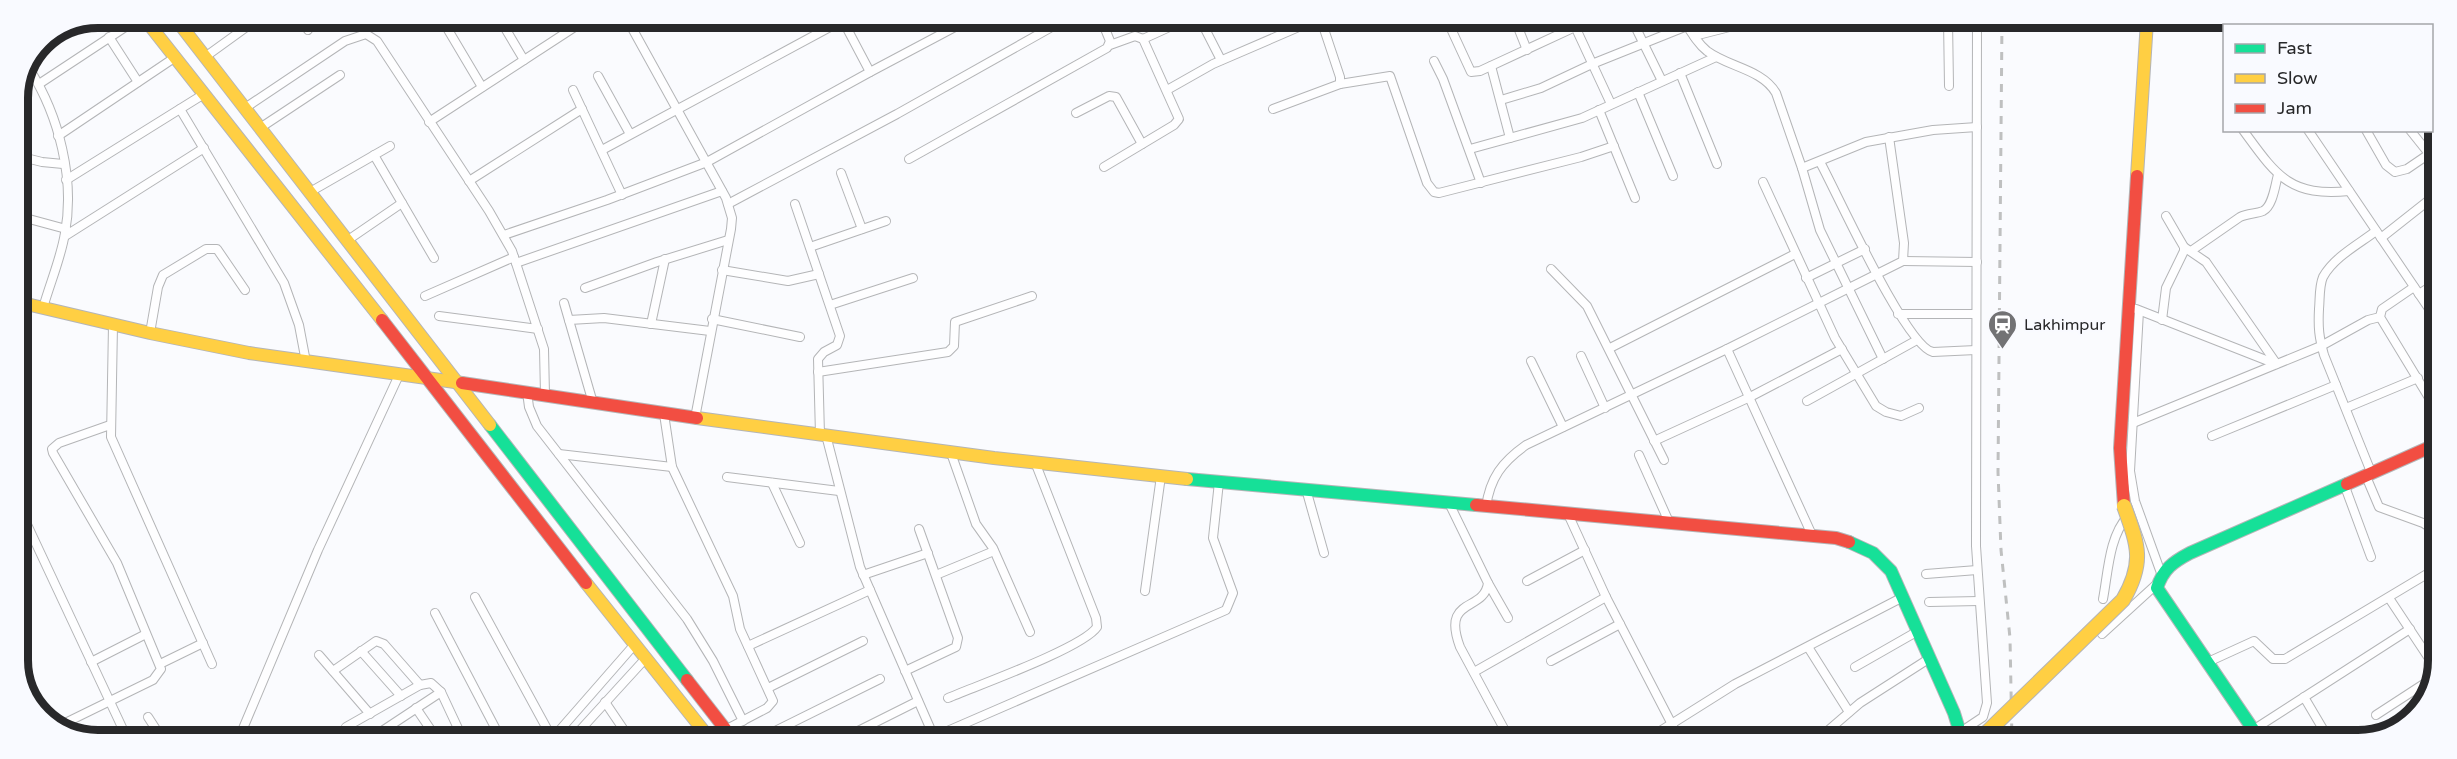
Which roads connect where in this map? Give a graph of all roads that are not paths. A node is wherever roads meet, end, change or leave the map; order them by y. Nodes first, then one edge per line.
1 (122, 29) edge
2 (152, 29) edge
3 (183, 29) edge
4 (239, 29) edge
5 (448, 29) edge
6 (506, 29) edge
7 (572, 29) edge
8 (633, 29) edge
9 (825, 29) edge
10 (847, 29) edge
11 (951, 29) edge
12 (1048, 29) edge
13 (1105, 29) edge
14 (1164, 29) edge
15 (1205, 29) edge
16 (1294, 29) edge
17 (1324, 29) edge
18 (1451, 29) edge
19 (1519, 29) edge
20 (1564, 29) edge
21 (1575, 29) edge
22 (1637, 29) edge
23 (1673, 29) edge
24 (1690, 29) edge
25 (1722, 29) edge
26 (1948, 29) edge
27 (1977, 29) edge
28 (2147, 29) edge
29 (1694, 36) junction
30 (110, 37) junction
31 (1143, 39) junction
32 (1644, 43) junction
33 (1110, 45) junction
34 (1527, 50) junction
35 (205, 57) junction
36 (1716, 57) junction
37 (174, 58) junction
38 (524, 60) junction
39 (1221, 60) junction
40 (1434, 61) dead end
41 (1592, 64) junction
42 (1491, 66) junction
43 (870, 72) junction
44 (1680, 73) junction
45 (33, 75) edge
46 (340, 75) dead end
47 (598, 76) dead end
48 (1662, 81) junction
49 (138, 82) junction
50 (39, 84) junction
51 (1340, 84) junction
52 (1949, 86) dead end
53 (482, 87) junction
54 (573, 90) dead end
55 (1167, 90) junction
56 (1638, 92) junction
57 (204, 94) junction
58 (1501, 100) junction
59 (1611, 104) junction
60 (245, 108) junction
61 (180, 109) junction
62 (582, 109) junction
63 (677, 109) junction
64 (1273, 109) dead end
65 (1599, 110) junction
66 (1076, 113) dead end
67 (429, 122) junction
68 (1977, 127) junction
69 (260, 128) junction
70 (2245, 132) edge
71 (2309, 132) edge
72 (2367, 132) edge
73 (2412, 132) edge
74 (630, 134) junction
75 (58, 136) junction
76 (1889, 137) junction
77 (1510, 138) junction
78 (1143, 144) junction
79 (390, 146) dead end
80 (1614, 146) junction
81 (204, 148) junction
82 (1470, 149) junction
83 (602, 150) junction
84 (2428, 153) edge
85 (374, 155) junction
86 (2428, 155) edge
87 (28, 159) edge
88 (909, 159) dead end
89 (707, 162) junction
90 (1820, 162) junction
91 (63, 164) junction
92 (1717, 164) dead end
93 (1104, 167) dead end
94 (1802, 168) junction
95 (841, 173) dead end
96 (2278, 175) junction
97 (1673, 176) dead end
98 (66, 180) junction
99 (469, 181) junction
100 (1762, 182) dead end
101 (1481, 183) junction
102 (722, 191) junction
103 (2349, 191) junction
104 (310, 192) junction
105 (622, 195) junction
106 (1635, 198) dead end
107 (2428, 201) edge
108 (402, 203) junction
109 (728, 204) junction
110 (795, 204) dead end
111 (2166, 216) dead end
112 (28, 220) edge
113 (886, 221) dead end
114 (862, 229) junction
115 (65, 233) junction
116 (2378, 234) junction
117 (504, 235) junction
118 (348, 240) junction
119 (729, 240) junction
120 (810, 247) junction
121 (1865, 249) junction
122 (2187, 249) junction
123 (1795, 254) junction
124 (434, 258) dead end
125 (665, 259) junction
126 (515, 260) junction
127 (1903, 261) junction
128 (1977, 262) junction
129 (1837, 263) junction
130 (1551, 269) dead end
131 (722, 270) junction
132 (819, 274) junction
133 (1877, 275) junction
134 (913, 278) dead end
135 (1806, 278) junction
136 (2428, 286) edge
137 (585, 288) dead end
138 (1850, 288) junction
139 (245, 290) dead end
140 (2416, 290) junction
141 (425, 296) dead end
142 (1032, 296) dead end
143 (564, 303) dead end
144 (1819, 304) junction
145 (28, 305) edge
146 (830, 305) junction
147 (2428, 307) edge
148 (42, 308) junction
149 (2135, 309) junction
150 (1898, 314) junction
151 (1976, 314) junction
152 (439, 316) dead end
153 (2380, 317) junction
154 (569, 320) junction
155 (712, 320) junction
156 (2162, 320) junction
157 (651, 324) junction
158 (113, 325) junction
159 (538, 329) junction
160 (710, 331) junction
161 (150, 333) junction
162 (800, 337) dead end
163 (1917, 340) junction
164 (2321, 346) junction
165 (1610, 348) junction
166 (1727, 349) junction
167 (1842, 349) junction
168 (1976, 350) junction
169 (1581, 356) dead end
170 (1883, 359) junction
171 (1531, 361) dead end
172 (306, 362) junction
173 (2276, 364) junction
174 (818, 372) junction
175 (1857, 374) junction
176 (399, 375) junction
177 (428, 378) junction
178 (2418, 378) junction
179 (454, 381) junction
180 (2336, 384) junction
181 (527, 392) junction
182 (1633, 394) junction
183 (545, 395) junction
184 (2428, 395) edge
185 (1750, 398) junction
186 (1807, 401) dead end
187 (593, 403) junction
188 (1605, 408) junction
189 (1919, 408) dead end
190 (2346, 408) junction
191 (664, 414) junction
192 (695, 418) junction
193 (2133, 423) junction
194 (110, 425) junction
195 (1563, 427) junction
196 (823, 435) junction
197 (2212, 436) dead end
198 (1654, 441) junction
199 (2428, 448) edge
200 (951, 453) junction
201 (559, 454) junction
202 (1639, 455) dead end
203 (1664, 460) dead end
204 (1035, 462) junction
205 (672, 467) junction
206 (2368, 473) junction
207 (1161, 476) junction
208 (727, 477) dead end
209 (1219, 482) junction
210 (772, 483) junction
211 (2344, 484) junction
212 (1306, 489) junction
213 (839, 491) junction
214 (1449, 503) junction
215 (2131, 506) junction
216 (1486, 507) junction
217 (1568, 514) junction
218 (1669, 522) junction
219 (2428, 526) edge
220 (29, 528) edge
221 (919, 529) dead end
222 (1812, 535) junction
223 (800, 543) dead end
224 (1585, 550) junction
225 (994, 551) junction
226 (928, 553) junction
227 (1324, 553) dead end
228 (2371, 557) dead end
229 (1977, 570) junction
230 (2428, 573) edge
231 (1926, 574) dead end
232 (863, 575) junction
233 (936, 575) junction
234 (2160, 577) junction
235 (1527, 581) dead end
236 (1488, 583) junction
237 (870, 590) junction
238 (1145, 591) dead end
239 (476, 597) dead end
240 (1606, 597) junction
241 (1903, 597) junction
242 (2389, 597) junction
243 (2103, 599) dead end
244 (1979, 601) junction
245 (1929, 602) dead end
246 (435, 613) dead end
247 (1508, 618) dead end
248 (1620, 624) junction
249 (2410, 629) junction
250 (1918, 631) junction
251 (1030, 632) dead end
252 (146, 634) junction
253 (2102, 634) dead end
254 (863, 641) dead end
255 (203, 643) junction
256 (635, 644) junction
257 (748, 646) junction
258 (1808, 647) junction
259 (361, 651) junction
260 (2426, 653) joint
261 (318, 655) dead end
262 (2428, 656) edge
263 (646, 658) junction
264 (1930, 658) junction
265 (1551, 661) dead end
266 (91, 662) junction
267 (2208, 662) junction
268 (160, 664) junction
269 (212, 664) dead end
270 (1855, 667) dead end
271 (333, 671) junction
272 (905, 671) junction
273 (1474, 672) junction
274 (880, 679) dead end
275 (2424, 684) edge
276 (420, 685) junction
277 (768, 688) junction
278 (441, 692) junction
279 (400, 696) junction
280 (2304, 697) junction
281 (948, 698) dead end
282 (918, 701) junction
283 (110, 702) junction
284 (605, 702) junction
285 (416, 708) junction
286 (1849, 712) junction
287 (370, 714) junction
288 (2376, 715) dead end
289 (148, 717) dead end
290 (743, 721) junction
291 (67, 722) edge
292 (1670, 724) junction
293 (346, 727) dead end
294 (123, 730) edge
295 (156, 730) edge
296 (243, 730) edge
297 (388, 730) edge
298 (431, 730) edge
299 (460, 730) edge
300 (496, 730) edge
301 (548, 730) edge
302 (559, 730) edge
303 (580, 730) edge
304 (624, 730) edge
305 (703, 730) edge
306 (726, 730) edge
307 (733, 730) edge
308 (777, 730) edge
309 (860, 730) edge
310 (928, 730) edge
311 (949, 730) edge
312 (1505, 730) edge
313 (1661, 730) edge
314 (1674, 730) edge
315 (1828, 730) edge
316 (1958, 730) edge
317 (1967, 730) edge
318 (1989, 730) edge
319 (2254, 730) edge
320 (2263, 730) edge
321 (2324, 730) edge

1 - 30 street
2 - 37 main road
3 - 35 main road
4 - 35 street
5 - 53 street
6 - 38 street
7 - 38 street
8 - 63 street
9 - 63 street
10 - 43 street
11 - 43 street
12 - 109 street
13 - 33 street
14 - 31 street
15 - 39 street
16 - 39 street
17 - 51 street
18 - 42 street
19 - 34 street
20 - 34 street
21 - 41 street
22 - 32 street
23 - 32 street
24 - 29 street
25 - 29 street
26 - 52 street
27 - 68 street
28 - 149 main road
29 - 36 street
30 - 49 street
30 - 50 street
31 - 33 street
31 - 55 street
32 - 41 street
32 - 48 street
33 - 88 street
34 - 42 street
35 - 60 main road
36 - 44 street
36 - 94 street
37 - 49 street
37 - 57 main road
38 - 53 street
39 - 55 street
40 - 82 street
41 - 58 street
41 - 59 street
42 - 58 street
43 - 89 street
44 - 48 street
44 - 92 street
45 - 50 street
46 - 69 street
47 - 74 street
48 - 56 street
49 - 75 street
50 - 75 street
51 - 64 street
51 - 101 street
53 - 67 street
54 - 62 street
55 - 78 street
56 - 59 street
56 - 97 street
57 - 61 street
57 - 177 main road
58 - 77 street
59 - 65 street
60 - 67 street
60 - 69 main road
61 - 81 street
61 - 98 street
62 - 83 street
62 - 99 street
63 - 74 street
63 - 89 street
65 - 77 street
65 - 80 street
66 - 78 street
67 - 99 street
68 - 76 street
68 - 128 street
69 - 104 main road
70 - 96 street
71 - 103 street
72 - 86 street
73 - 84 street
74 - 83 street
75 - 91 street
76 - 90 street
76 - 127 street
77 - 82 street
78 - 93 street
79 - 85 street
80 - 101 street
80 - 106 street
81 - 115 street
81 - 172 street
82 - 101 street
83 - 105 street
85 - 104 street
85 - 108 street
87 - 91 street
89 - 102 street
89 - 105 street
90 - 94 street
90 - 121 street
91 - 98 street
94 - 129 street
95 - 114 street
96 - 103 street
96 - 122 street
98 - 115 street
99 - 117 street
100 - 123 street
102 - 109 street
102 - 126 street
103 - 116 street
104 - 118 main road
105 - 117 street
107 - 116 street
108 - 118 street
108 - 124 street
109 - 119 street
110 - 120 street
111 - 122 street
112 - 115 street
113 - 114 street
114 - 120 street
115 - 148 street
116 - 140 street
116 - 164 street
117 - 126 street
118 - 179 main road
119 - 125 street
119 - 131 street
120 - 132 street
121 - 129 street
121 - 133 street
122 - 156 street
122 - 173 street
123 - 135 street
123 - 165 street
125 - 137 street
125 - 157 street
126 - 141 street
126 - 159 street
127 - 128 street
127 - 133 street
128 - 151 street
129 - 135 street
129 - 138 street
130 - 165 street
131 - 132 street
131 - 155 street
132 - 146 street
133 - 138 street
133 - 150 street
134 - 146 street
135 - 144 street
136 - 140 street
138 - 144 street
138 - 170 street
139 - 161 street
140 - 147 street
140 - 153 street
142 - 174 street
143 - 154 street
144 - 166 street
144 - 167 street
145 - 148 main road
146 - 174 street
148 - 158 main road
149 - 156 street
149 - 193 street
149 - 215 main road
150 - 151 street
150 - 163 street
151 - 168 street
152 - 159 street
153 - 164 street
153 - 178 street
154 - 157 street
154 - 187 street
155 - 160 street
155 - 162 street
156 - 173 street
157 - 160 street
158 - 161 main road
158 - 194 street
159 - 183 street
160 - 192 street
161 - 172 main road
163 - 168 street
163 - 170 street
164 - 173 street
164 - 180 street
165 - 182 street
166 - 182 street
166 - 185 street
167 - 175 street
167 - 185 street
168 - 229 street
169 - 188 street
170 - 175 street
171 - 195 street
172 - 176 main road
173 - 193 street
174 - 196 street
175 - 186 street
175 - 189 street
176 - 177 main road
176 - 296 street
177 - 179 main road
177 - 256 main road
178 - 184 street
178 - 190 street
179 - 181 main road
179 - 306 main road
180 - 190 street
180 - 197 street
181 - 183 main road
181 - 201 street
182 - 188 street
182 - 198 street
183 - 187 main road
185 - 198 street
185 - 222 street
187 - 191 main road
188 - 195 street
190 - 206 street
191 - 192 main road
191 - 205 street
192 - 196 main road
193 - 215 street
194 - 252 street
194 - 255 street
195 - 216 street
196 - 200 main road
196 - 213 street
198 - 203 street
199 - 206 main road
200 - 204 main road
200 - 225 street
201 - 205 street
201 - 290 street
202 - 218 street
204 - 207 main road
204 - 281 street
205 - 257 street
206 - 211 main road
206 - 219 street
207 - 209 main road
207 - 238 street
208 - 210 street
209 - 212 main road
209 - 311 street
210 - 213 street
210 - 223 street
211 - 228 street
211 - 234 main road
212 - 214 main road
212 - 227 street
213 - 232 street
214 - 216 main road
214 - 236 street
215 - 234 street
215 - 243 street
215 - 318 main road, bridge
216 - 217 main road
217 - 218 main road
217 - 224 street
218 - 222 main road
220 - 266 street
221 - 226 street
222 - 241 main road
224 - 235 street
224 - 240 street
225 - 233 street
225 - 251 street
226 - 232 street
226 - 233 street
229 - 231 street
229 - 244 street
230 - 242 street
232 - 237 street
233 - 272 street
234 - 253 street
234 - 267 main road
236 - 247 street
236 - 273 street
237 - 257 street
237 - 272 street
239 - 301 street
240 - 248 street
240 - 273 street
241 - 250 main road
241 - 258 street
242 - 249 street
242 - 267 street
244 - 245 street
244 - 317 street
246 - 300 street
248 - 265 street
248 - 292 street
249 - 260 street
249 - 280 street
250 - 264 main road
250 - 270 street
252 - 266 street
252 - 268 street
254 - 277 street
255 - 268 street
255 - 269 street
256 - 263 main road
256 - 302 street
257 - 277 street
258 - 286 street
258 - 292 street
259 - 271 street
259 - 276 street
259 - 279 street
260 - 262 street
261 - 271 street
263 - 284 street
263 - 305 main road
264 - 286 street
264 - 316 main road
266 - 283 street
267 - 319 main road
268 - 283 street
271 - 287 street
272 - 282 street
273 - 312 street
274 - 308 street
275 - 288 street
276 - 278 street
276 - 279 street
277 - 290 street
278 - 285 street
278 - 299 street
279 - 287 street
280 - 320 street
280 - 321 street
282 - 309 street
282 - 310 street
283 - 291 street
283 - 294 street
284 - 303 street
284 - 304 street
285 - 297 street
285 - 298 street
286 - 315 street
287 - 293 street
289 - 295 street
290 - 307 street
292 - 313 street
292 - 314 street

